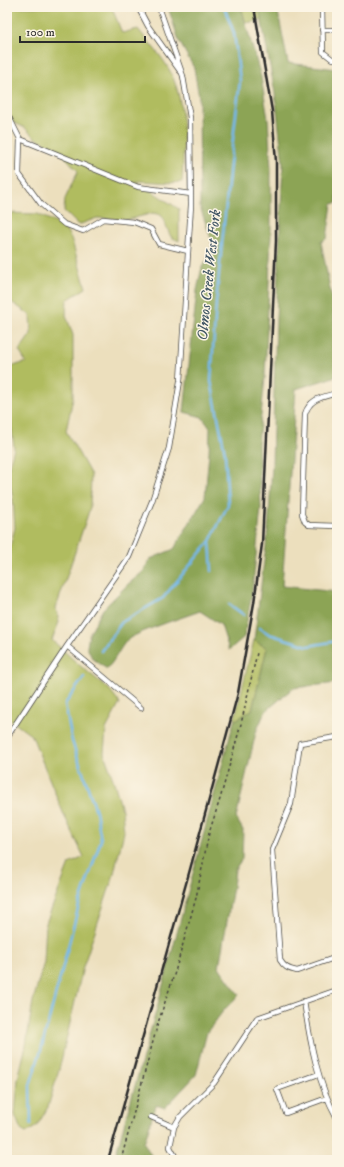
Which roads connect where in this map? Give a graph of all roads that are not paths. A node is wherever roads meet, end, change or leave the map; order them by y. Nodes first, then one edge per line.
1 (138, 7) edge
2 (159, 7) edge
3 (322, 7) edge
4 (322, 30) junction
5 (337, 30) edge
6 (337, 59) edge
7 (183, 76) junction
8 (7, 113) edge
9 (20, 139) junction
10 (191, 194) junction
11 (188, 251) junction
12 (337, 393) edge
13 (337, 526) edge
14 (67, 646) junction
15 (141, 708) dead end
16 (7, 737) edge
17 (337, 737) edge
18 (337, 957) edge
19 (337, 990) edge
20 (304, 1001) junction
21 (319, 1074) junction
22 (328, 1098) junction
23 (151, 1117) dead end
24 (337, 1118) edge
25 (174, 1127) junction
26 (177, 1160) edge

1 - 7 lane
2 - 7 lane
3 - 4 lane
4 - 5 lane
4 - 6 lane
7 - 10 lane
8 - 9 lane
9 - 10 lane
9 - 11 lane
10 - 11 lane
11 - 14 lane
12 - 13 lane
14 - 15 lane
14 - 16 lane
17 - 18 lane
19 - 20 lane
20 - 21 lane
20 - 25 lane
21 - 22 lane
21 - 22 lane
22 - 24 lane
23 - 25 lane
25 - 26 lane

